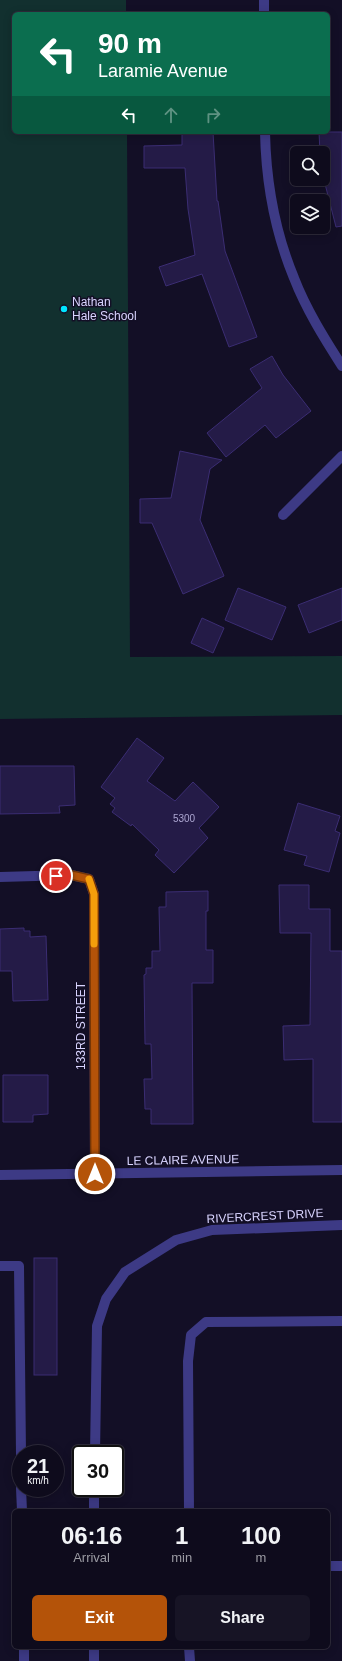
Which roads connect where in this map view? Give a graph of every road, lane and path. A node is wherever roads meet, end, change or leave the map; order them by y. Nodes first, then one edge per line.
1 (264, 0) edge
2 (264, 12) edge
3 (265, 134) edge
4 (342, 366) edge
5 (342, 456) edge
6 (283, 515) dead end
7 (0, 877) edge
8 (342, 1170) edge
9 (95, 1174) junction
10 (0, 1175) edge
11 (342, 1224) edge
12 (0, 1266) edge
13 (342, 1321) edge
14 (21, 1445) edge
15 (95, 1445) edge
16 (22, 1497) edge
17 (94, 1497) edge
18 (22, 1509) edge
19 (94, 1509) edge
20 (188, 1509) edge
21 (330, 1566) edge
22 (342, 1566) edge
23 (24, 1649) edge
24 (94, 1649) edge
25 (190, 1649) edge
26 (24, 1661) edge
27 (94, 1661) edge
28 (190, 1661) edge

1 - 2 street
3 - 4 street
5 - 6 street
7 - 9 street, 133RD STREET
8 - 9 street, LE CLAIRE AVENUE
9 - 10 street, LE CLAIRE AVENUE
11 - 15 street, RIVERCREST DRIVE
12 - 14 street
13 - 20 street
16 - 18 street
17 - 19 street
21 - 22 street
23 - 26 street
24 - 27 street
25 - 28 street

